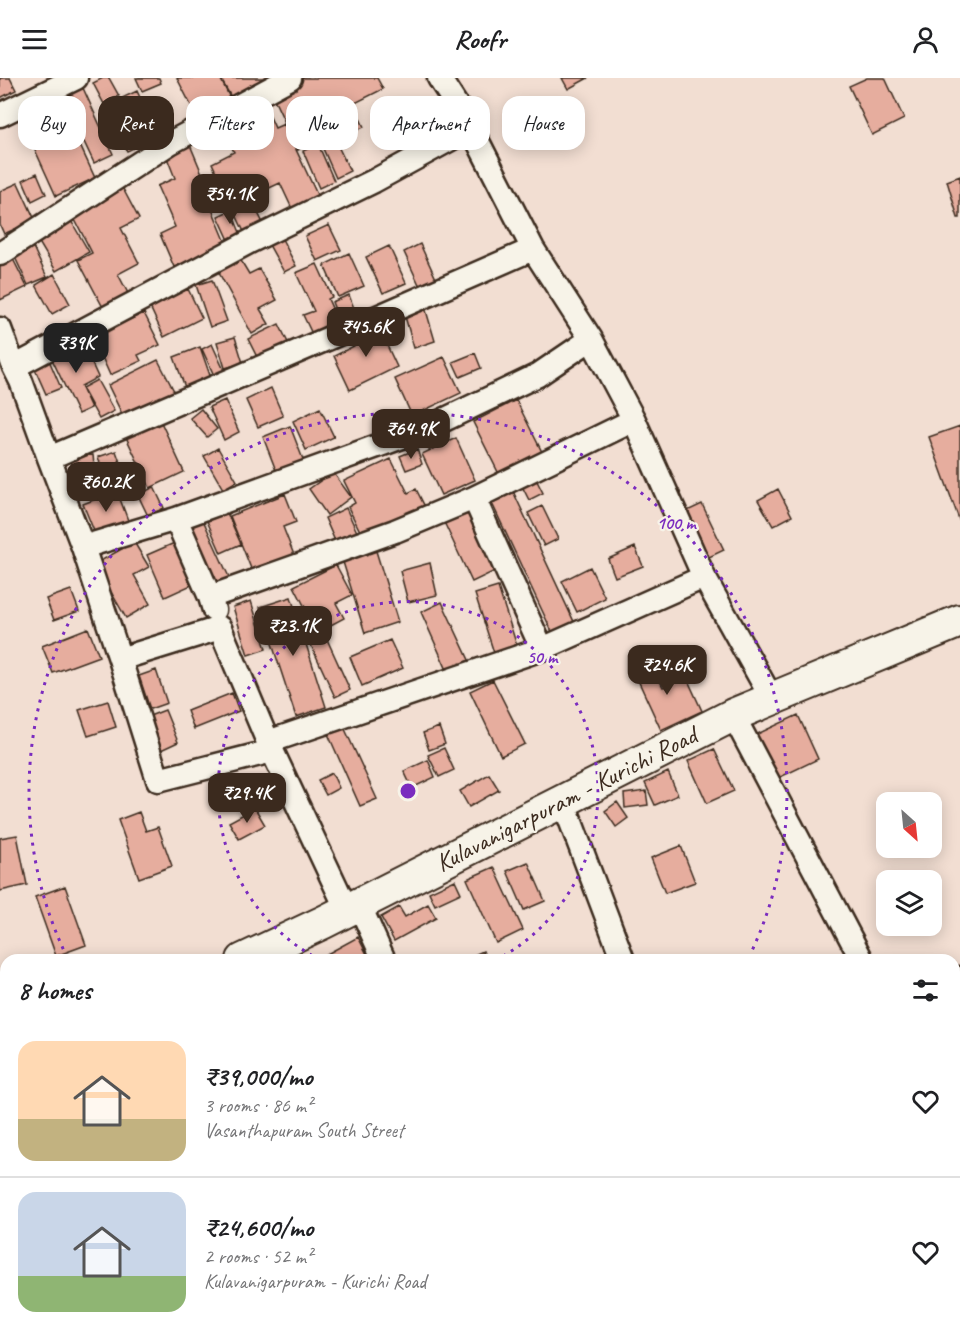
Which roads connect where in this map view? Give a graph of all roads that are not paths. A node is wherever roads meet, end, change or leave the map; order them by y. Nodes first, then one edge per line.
1 (76, 78) edge
2 (290, 78) edge
3 (439, 78) edge
4 (451, 96) edge
5 (0, 115) edge
6 (431, 150) edge
7 (482, 150) edge
8 (533, 249) junction
9 (0, 255) edge
10 (0, 329) edge
11 (591, 339) junction
12 (14, 367) junction
13 (634, 420) junction
14 (49, 458) junction
15 (474, 498) junction
16 (176, 519) junction
17 (83, 547) junction
18 (704, 577) junction
19 (210, 597) junction
20 (960, 621) edge
21 (220, 628) junction
22 (543, 649) junction
23 (120, 659) junction
24 (772, 699) junction
25 (733, 715) junction
26 (270, 747) junction
27 (563, 801) junction
28 (353, 907) junction
29 (255, 954) edge
30 (380, 954) edge
31 (620, 954) edge
32 (859, 954) edge

1 - 5 street
2 - 9 street
3 - 4 street
6 - 12 street
7 - 8 street
8 - 11 street
8 - 14 street
10 - 12 street
11 - 13 street
11 - 16 street
12 - 14 street
13 - 15 street
13 - 18 street
14 - 17 street
15 - 19 street
15 - 22 street
16 - 17 street
16 - 19 street
17 - 23 street
18 - 22 street
18 - 24 street
19 - 21 street
20 - 24 main road, Kulavanigarpuram - Kurichi Road
21 - 23 street
21 - 26 street
22 - 26 street
23 - 26 street
24 - 25 main road, Kulavanigarpuram - Kurichi Road
25 - 27 main road, Kulavanigarpuram - Kurichi Road
25 - 32 street
26 - 28 street
27 - 28 main road, Kulavanigarpuram - Kurichi Road
27 - 31 street
28 - 29 main road, Kulavanigarpuram - Kurichi Road
28 - 30 street

